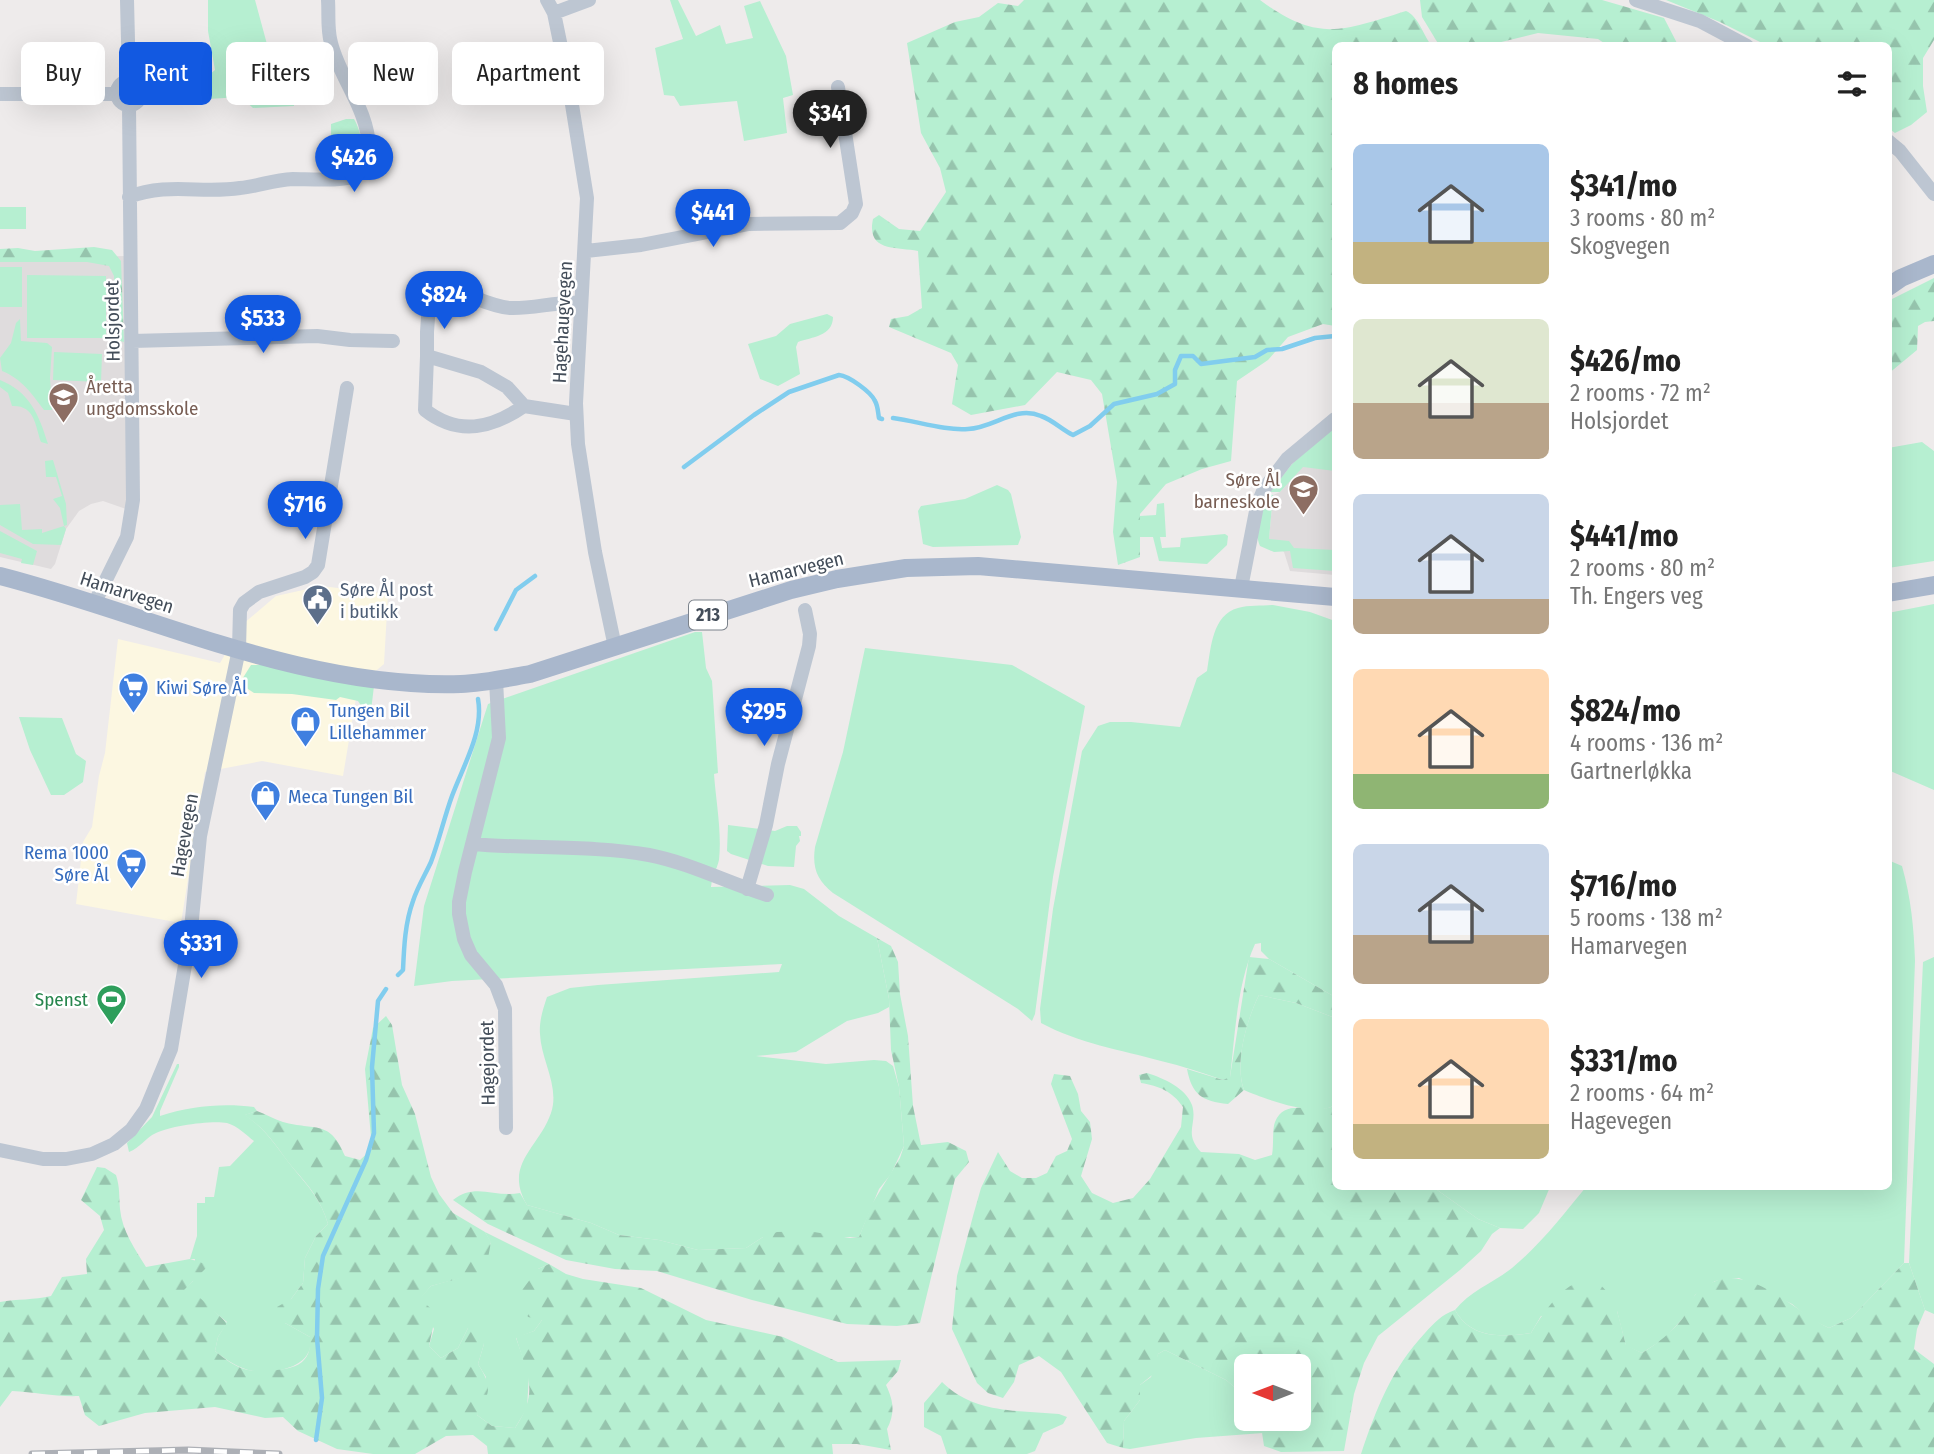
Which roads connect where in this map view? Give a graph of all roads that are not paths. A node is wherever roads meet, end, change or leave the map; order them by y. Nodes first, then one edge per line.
1 (127, 0) edge
2 (328, 0) edge
3 (589, 0) edge
4 (1636, 0) edge
5 (551, 7) edge
6 (128, 42) edge
7 (1739, 42) edge
8 (838, 87) dead end
9 (119, 88) edge
10 (0, 94) edge
11 (117, 94) junction
12 (119, 98) edge
13 (129, 105) edge
14 (1892, 144) edge
15 (130, 177) junction
16 (148, 190) junction
17 (1933, 192) edge
18 (130, 197) junction
19 (586, 251) junction
20 (1934, 264) edge
21 (1892, 284) edge
22 (581, 303) junction
23 (132, 341) junction
24 (393, 341) dead end
25 (427, 356) junction
26 (347, 388) dead end
27 (524, 406) junction
28 (576, 414) junction
29 (1332, 422) edge
30 (0, 576) edge
31 (1934, 585) edge
32 (1241, 588) junction
33 (1892, 592) edge
34 (1332, 597) edge
35 (94, 604) junction
36 (805, 610) dead end
37 (614, 647) junction
38 (239, 649) junction
39 (496, 681) junction
40 (472, 844) junction
41 (747, 889) junction
42 (767, 895) dead end
43 (506, 1128) dead end
44 (0, 1150) edge

1 - 6 street
2 - 16 street
3 - 5 street
4 - 7 street
5 - 19 street, Hagehaugvegen
8 - 19 street
9 - 11 street
10 - 11 street
11 - 12 street
13 - 15 street, Holsjordet
14 - 17 street
15 - 16 street
15 - 18 street, Holsjordet
16 - 18 street
18 - 23 street, Holsjordet
19 - 22 street, Hagehaugvegen
20 - 21 main road
22 - 25 street
22 - 28 street, Hagehaugvegen
23 - 24 street
23 - 35 street, Holsjordet
25 - 27 street
25 - 27 street
26 - 38 street
27 - 28 street
28 - 37 street, Hagehaugvegen
29 - 32 street
30 - 35 main road, Hamarvegen / 213
31 - 33 main road
32 - 34 main road, Hamarvegen / 213
32 - 37 main road, Hamarvegen / 213
35 - 38 main road, Hamarvegen / 213
36 - 41 street
37 - 39 main road, Hamarvegen / 213
38 - 39 main road, Hamarvegen / 213
38 - 44 street, Hagevegen
39 - 40 street, Hagejordet
40 - 41 street
40 - 43 street, Hagejordet
41 - 42 street

